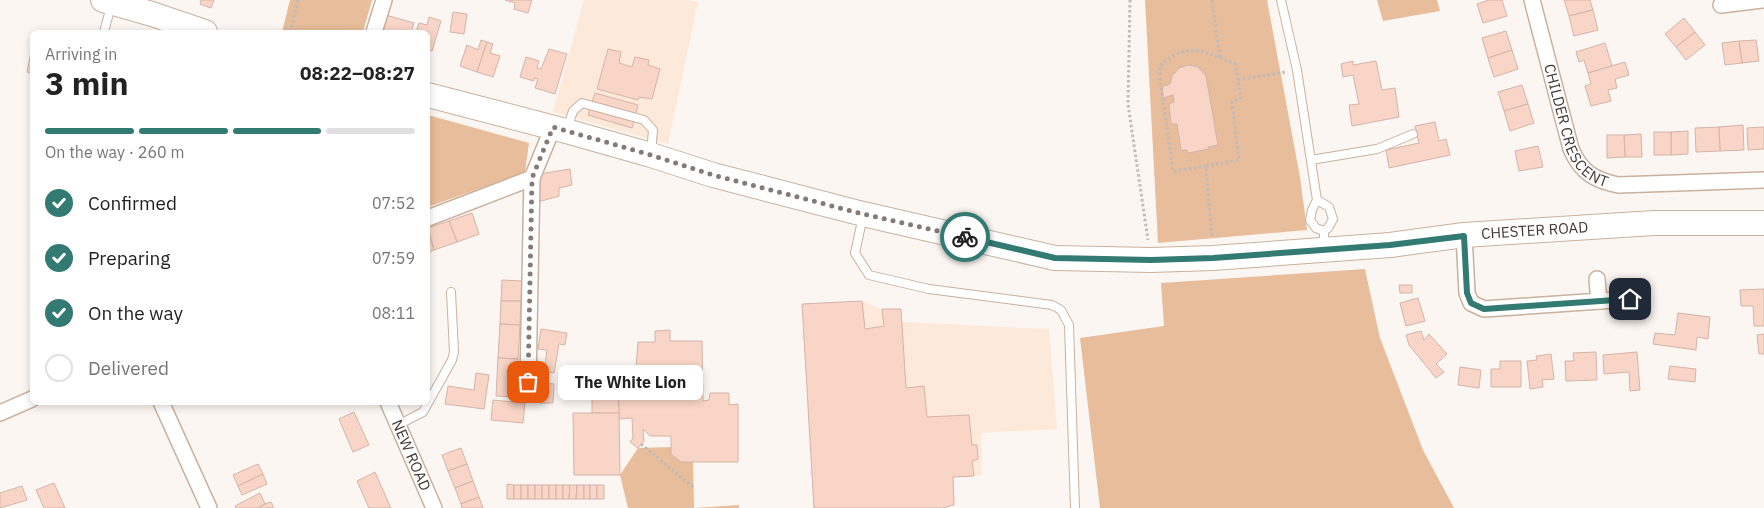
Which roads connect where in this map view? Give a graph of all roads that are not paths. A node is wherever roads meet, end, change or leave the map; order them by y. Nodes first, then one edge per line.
1 (384, 0) edge
2 (1281, 0) edge
3 (1532, 0) edge
4 (1762, 0) edge
5 (108, 1) edge
6 (1721, 5) dead end
7 (104, 30) edge
8 (199, 30) edge
9 (375, 30) edge
10 (430, 96) edge
11 (560, 129) junction
12 (1413, 134) dead end
13 (651, 155) junction
14 (1311, 160) junction
15 (532, 178) junction
16 (1764, 180) edge
17 (1317, 200) junction
18 (863, 214) junction
19 (430, 217) edge
20 (1764, 223) edge
21 (1464, 236) junction
22 (1324, 240) junction
23 (1597, 279) dead end
24 (451, 292) dead end
25 (1630, 299) dead end
26 (1599, 301) junction
27 (528, 382) dead end
28 (430, 399) edge
29 (30, 400) edge
30 (161, 405) edge
31 (389, 405) edge
32 (427, 405) edge
33 (0, 413) edge
34 (398, 425) junction
35 (209, 508) edge
36 (434, 508) edge
37 (1075, 508) edge

1 - 9 street
2 - 14 lane
3 - 16 street, CHILDER CRESCENT
4 - 6 street
5 - 7 lane
5 - 8 main road
10 - 11 main road, CHESTER ROAD
11 - 13 main road, CHESTER ROAD
11 - 13 lane
11 - 15 street
12 - 14 lane
13 - 18 main road, CHESTER ROAD
14 - 17 lane
15 - 19 street
15 - 27 street
17 - 22 lane
17 - 22 lane
18 - 22 main road, CHESTER ROAD
18 - 37 lane
20 - 21 main road, CHESTER ROAD
21 - 22 main road, CHESTER ROAD
21 - 26 street
23 - 26 street
24 - 28 lane
25 - 26 street
29 - 33 street
30 - 35 street
31 - 34 street, NEW ROAD
32 - 34 lane
34 - 36 street, NEW ROAD

